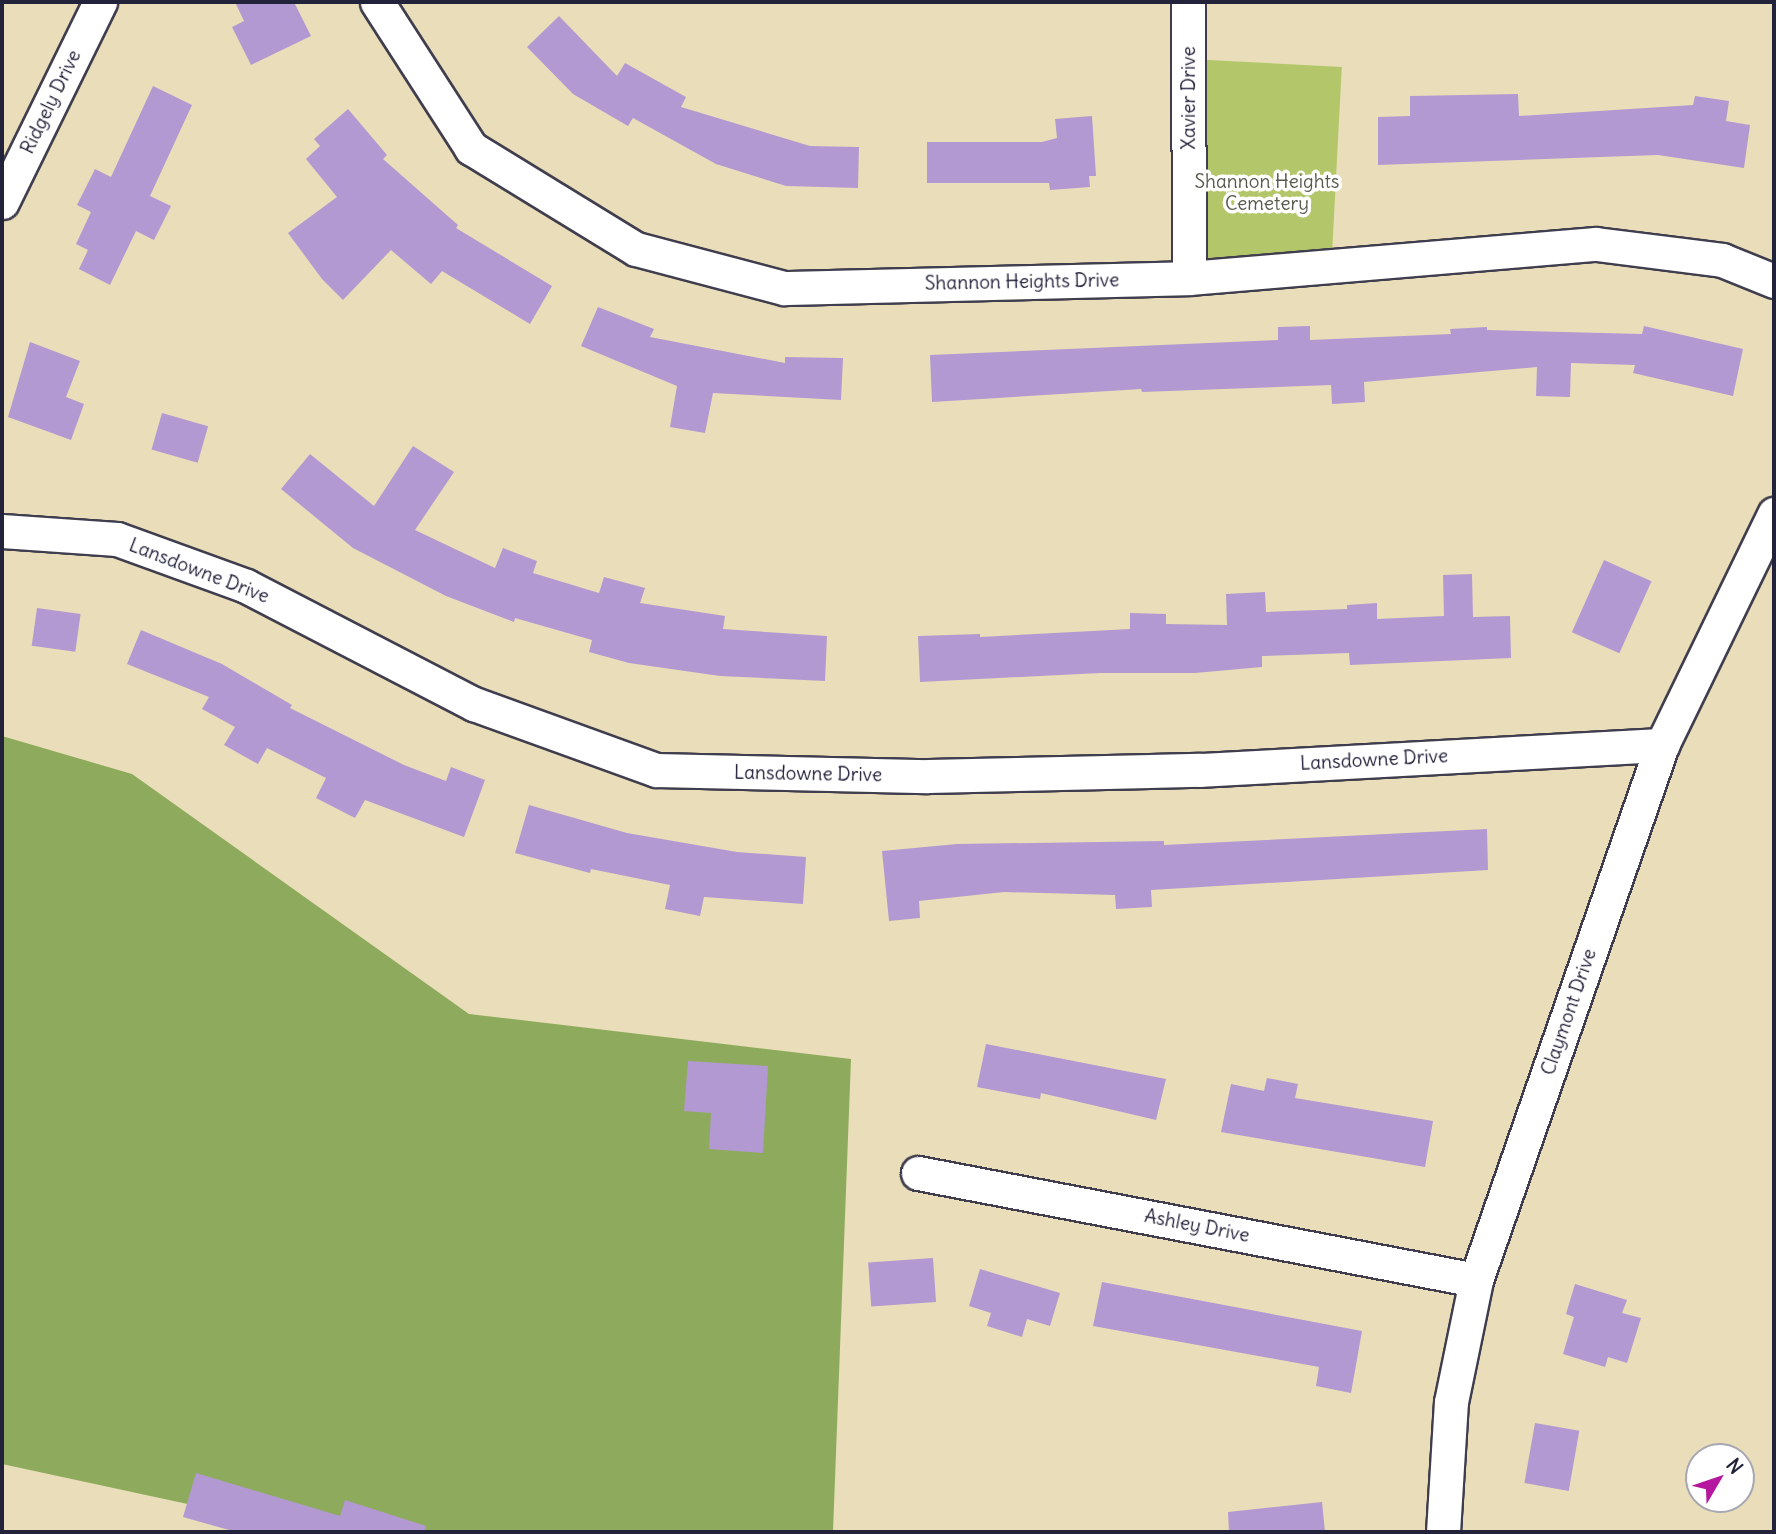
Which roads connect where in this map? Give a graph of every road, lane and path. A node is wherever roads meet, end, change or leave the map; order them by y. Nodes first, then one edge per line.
1 (100, 2) edge
2 (377, 2) edge
3 (1188, 2) edge
4 (2, 202) edge
5 (1189, 278) junction
6 (1774, 281) edge
7 (1774, 514) edge
8 (2, 531) edge
9 (1662, 745) junction
10 (918, 1172) dead end
11 (1476, 1280) junction
12 (1443, 1532) edge

1 - 4 street, Ridgely Drive
2 - 5 street, Shannon Heights Drive
3 - 5 street, Xavier Drive
5 - 6 street, Shannon Heights Drive
7 - 9 street, Claymont Drive
8 - 9 street, Lansdowne Drive
9 - 11 street, Claymont Drive
10 - 11 street, Ashley Drive
11 - 12 street, Claymont Drive

